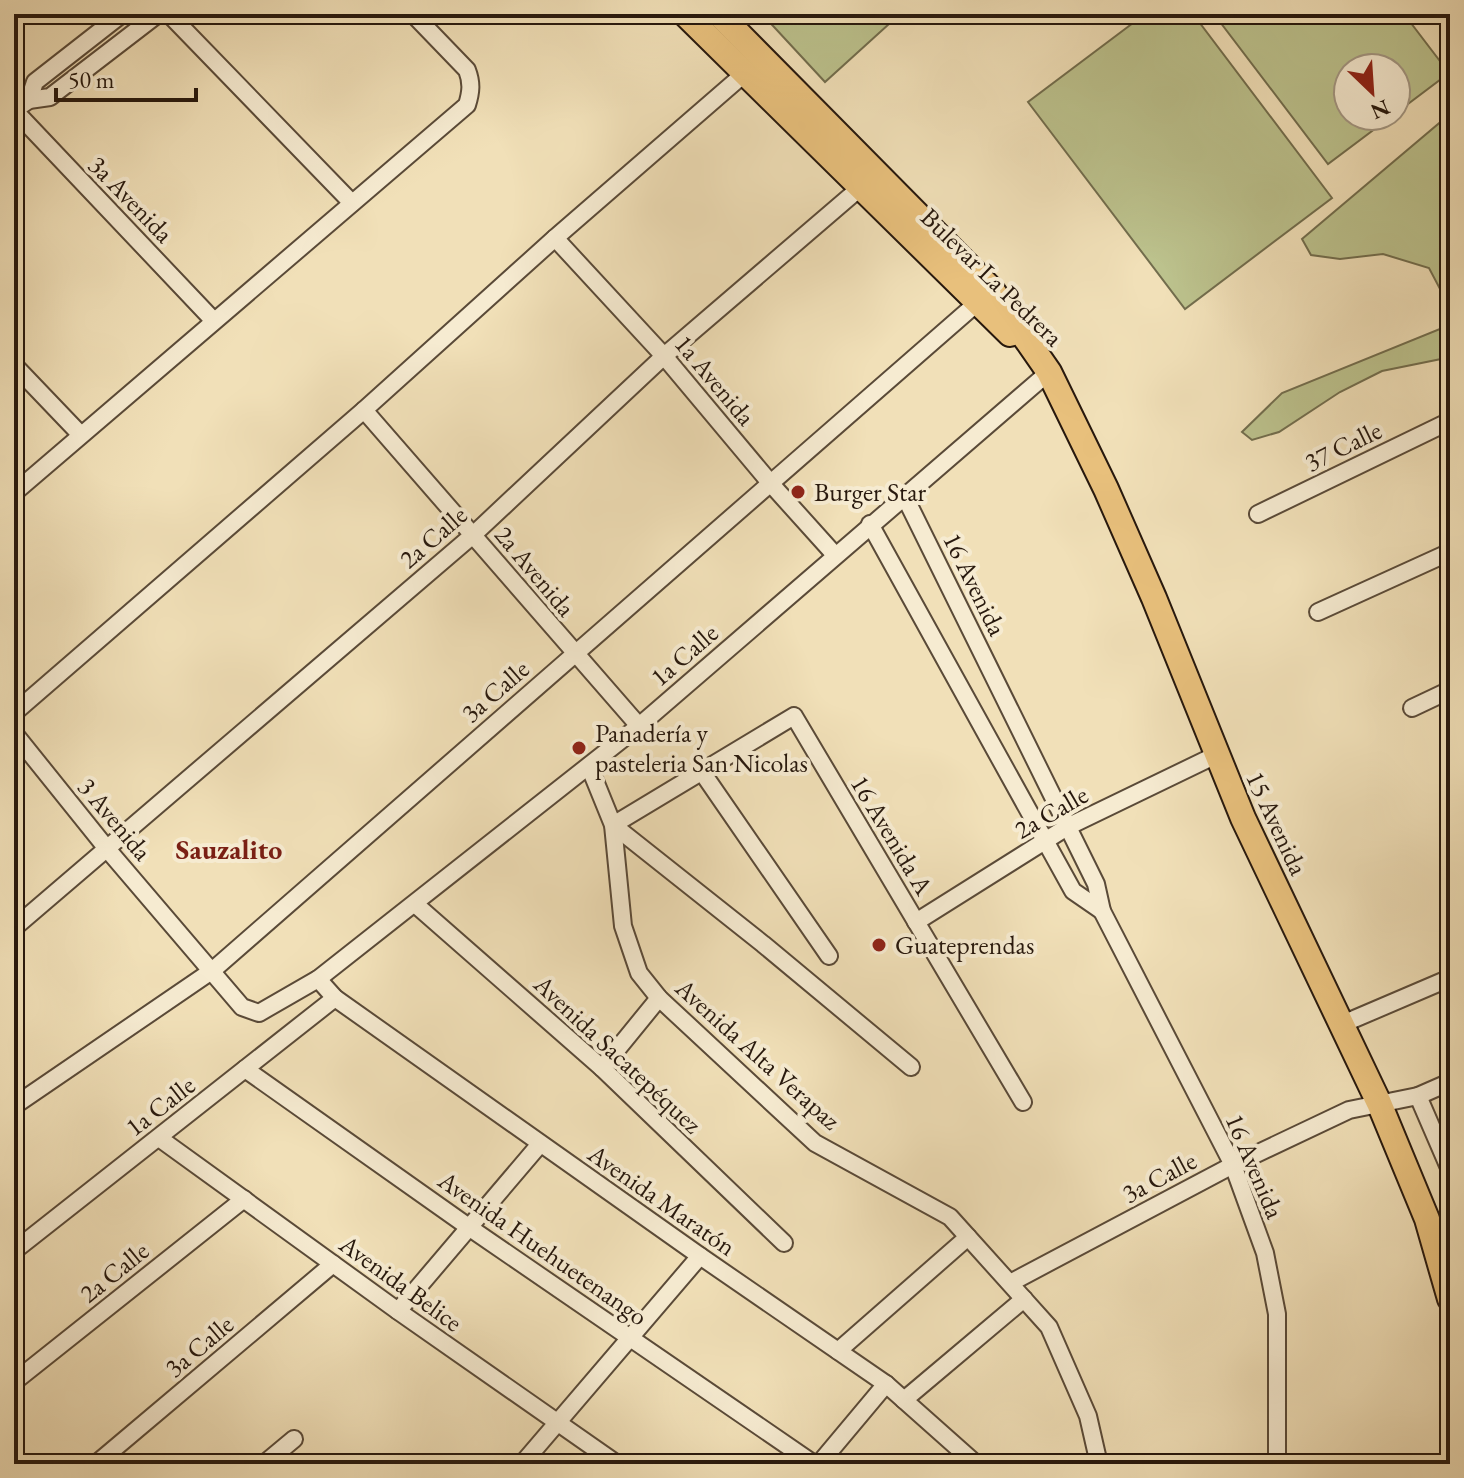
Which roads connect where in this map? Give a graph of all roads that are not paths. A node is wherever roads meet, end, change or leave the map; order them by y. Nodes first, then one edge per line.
1 (122, 14) edge
2 (158, 14) edge
3 (169, 14) edge
4 (413, 14) edge
5 (685, 14) edge
6 (719, 14) edge
7 (744, 74) junction
8 (29, 100) junction
9 (14, 110) edge
10 (868, 181) junction
11 (352, 203) junction
12 (555, 238) junction
13 (985, 296) junction
14 (214, 321) junction
15 (664, 356) junction
16 (14, 365) edge
17 (1049, 372) junction
18 (364, 410) junction
19 (1450, 421) edge
20 (80, 434) junction
21 (772, 485) junction
22 (14, 493) edge
23 (904, 495) junction
24 (1258, 514) dead end
25 (870, 524) junction
26 (473, 535) junction
27 (1450, 552) edge
28 (835, 555) junction
29 (1318, 612) dead end
30 (574, 654) junction
31 (1450, 690) edge
32 (1412, 708) dead end
33 (14, 713) edge
34 (639, 726) junction
35 (14, 733) edge
36 (1216, 755) junction
37 (589, 766) junction
38 (702, 772) junction
39 (613, 825) junction
40 (1067, 827) junction
41 (1046, 841) junction
42 (108, 850) junction
43 (415, 904) junction
44 (1102, 911) junction
45 (916, 922) junction
46 (14, 928) edge
47 (829, 956) dead end
48 (213, 970) junction
49 (1450, 978) edge
50 (318, 979) junction
51 (335, 998) junction
52 (659, 998) junction
53 (259, 1013) joint
54 (1340, 1025) junction
55 (911, 1067) dead end
56 (602, 1068) junction
57 (245, 1069) junction
58 (1450, 1082) edge
59 (1418, 1096) junction
60 (1023, 1102) dead end
61 (1379, 1103) junction
62 (14, 1106) edge
63 (159, 1138) junction
64 (540, 1144) junction
65 (1233, 1165) junction
66 (1450, 1170) edge
67 (244, 1199) junction
68 (470, 1228) junction
69 (968, 1237) junction
70 (784, 1243) dead end
71 (14, 1251) edge
72 (700, 1256) junction
73 (333, 1264) junction
74 (1010, 1283) junction
75 (1024, 1299) junction
76 (1450, 1299) edge
77 (398, 1311) junction
78 (631, 1338) junction
79 (838, 1351) junction
80 (14, 1382) edge
81 (886, 1384) junction
82 (904, 1400) junction
83 (557, 1424) junction
84 (294, 1439) dead end
85 (96, 1464) edge
86 (264, 1464) edge
87 (522, 1464) edge
88 (617, 1464) edge
89 (817, 1464) edge
90 (976, 1464) edge
91 (1099, 1464) edge
92 (1277, 1464) edge

1 - 8 street
2 - 8 street
3 - 11 street
4 - 11 street
5 - 7 main road, Bulevar La Pedrera
6 - 10 main road, Bulevar La Pedrera
7 - 10 main road, Bulevar La Pedrera
7 - 12 street
8 - 9 street
9 - 14 street, 3a Avenida
10 - 13 main road, Bulevar La Pedrera
10 - 15 street, 2a Calle
11 - 14 street
12 - 15 street, 1a Avenida
12 - 18 street
13 - 17 main road, Bulevar La Pedrera
13 - 21 street, 3a Calle
14 - 20 street
15 - 21 street, 1a Avenida
15 - 26 street, 2a Calle
16 - 20 street
17 - 23 street, 1a Calle
17 - 36 main road, 15 Avenida
18 - 26 street, 2a Avenida
18 - 33 street
19 - 24 street, 37 Calle
20 - 22 street
21 - 28 street, 1a Avenida
21 - 30 street, 3a Calle
23 - 25 street, 1a Calle
23 - 40 street, 16 Avenida
25 - 28 street, 1a Calle
25 - 41 street, 16 Avenida
26 - 30 street, 2a Avenida
26 - 42 street, 2a Calle
27 - 29 street
28 - 34 street, 1a Calle
30 - 34 street, 2a Avenida
30 - 48 street, 3a Calle
31 - 32 street
34 - 37 street, 1a Calle
35 - 42 street, 3 Avenida
36 - 40 street, 2a Calle
36 - 54 main road, 15 Avenida
37 - 39 street, Avenida Alta Verapaz
37 - 43 street, 1a Calle
38 - 39 street
38 - 45 street, 16 Avenida A
38 - 47 street
39 - 52 street, Avenida Alta Verapaz
39 - 55 street
40 - 41 street, 2a Calle
40 - 44 street, 16 Avenida
41 - 44 street, 16 Avenida
41 - 45 street, 2a Calle
42 - 46 street, 2a Calle
42 - 48 street, 3 Avenida
43 - 50 street, 1a Calle
43 - 56 street, Avenida Sacatepéquez
44 - 65 street, 16 Avenida
45 - 60 street, 16 Avenida A
48 - 53 street, 3 Avenida
48 - 62 street, 3a Calle
49 - 54 street
50 - 51 street, Avenida Maratón
50 - 53 street, 1a Calle
51 - 57 street, 1a Calle
51 - 64 street, Avenida Maratón
52 - 56 street
52 - 69 street, Avenida Alta Verapaz
54 - 61 main road, 15 Avenida
56 - 70 street, Avenida Sacatepéquez
57 - 63 street, 1a Calle
57 - 68 street, Avenida Huehuetenango
58 - 59 street, 3a Calle
59 - 61 street, 3a Calle
59 - 66 street
61 - 65 street, 3a Calle
61 - 76 main road, 15 Avenida
63 - 67 street, Avenida Belice
63 - 71 street, 1a Calle
64 - 68 street
64 - 72 street, Avenida Maratón
65 - 74 street, 3a Calle
65 - 92 street, 16 Avenida
67 - 73 street, Avenida Belice
67 - 80 street, 2a Calle
68 - 77 street
68 - 78 street, Avenida Huehuetenango
69 - 74 street, Avenida Alta Verapaz
69 - 79 street
72 - 78 street
72 - 79 street, Avenida Maratón
73 - 77 street, Avenida Belice
73 - 85 street, 3a Calle
74 - 75 street, Avenida Alta Verapaz
75 - 82 street
75 - 91 street, Avenida Alta Verapaz
77 - 83 street, Avenida Belice
78 - 83 street
78 - 89 street, Avenida Huehuetenango
79 - 81 street, Avenida Maratón
81 - 82 street, Avenida Maratón
81 - 89 street
82 - 90 street, Avenida Maratón
83 - 87 street
83 - 88 street, Avenida Belice
84 - 86 street

